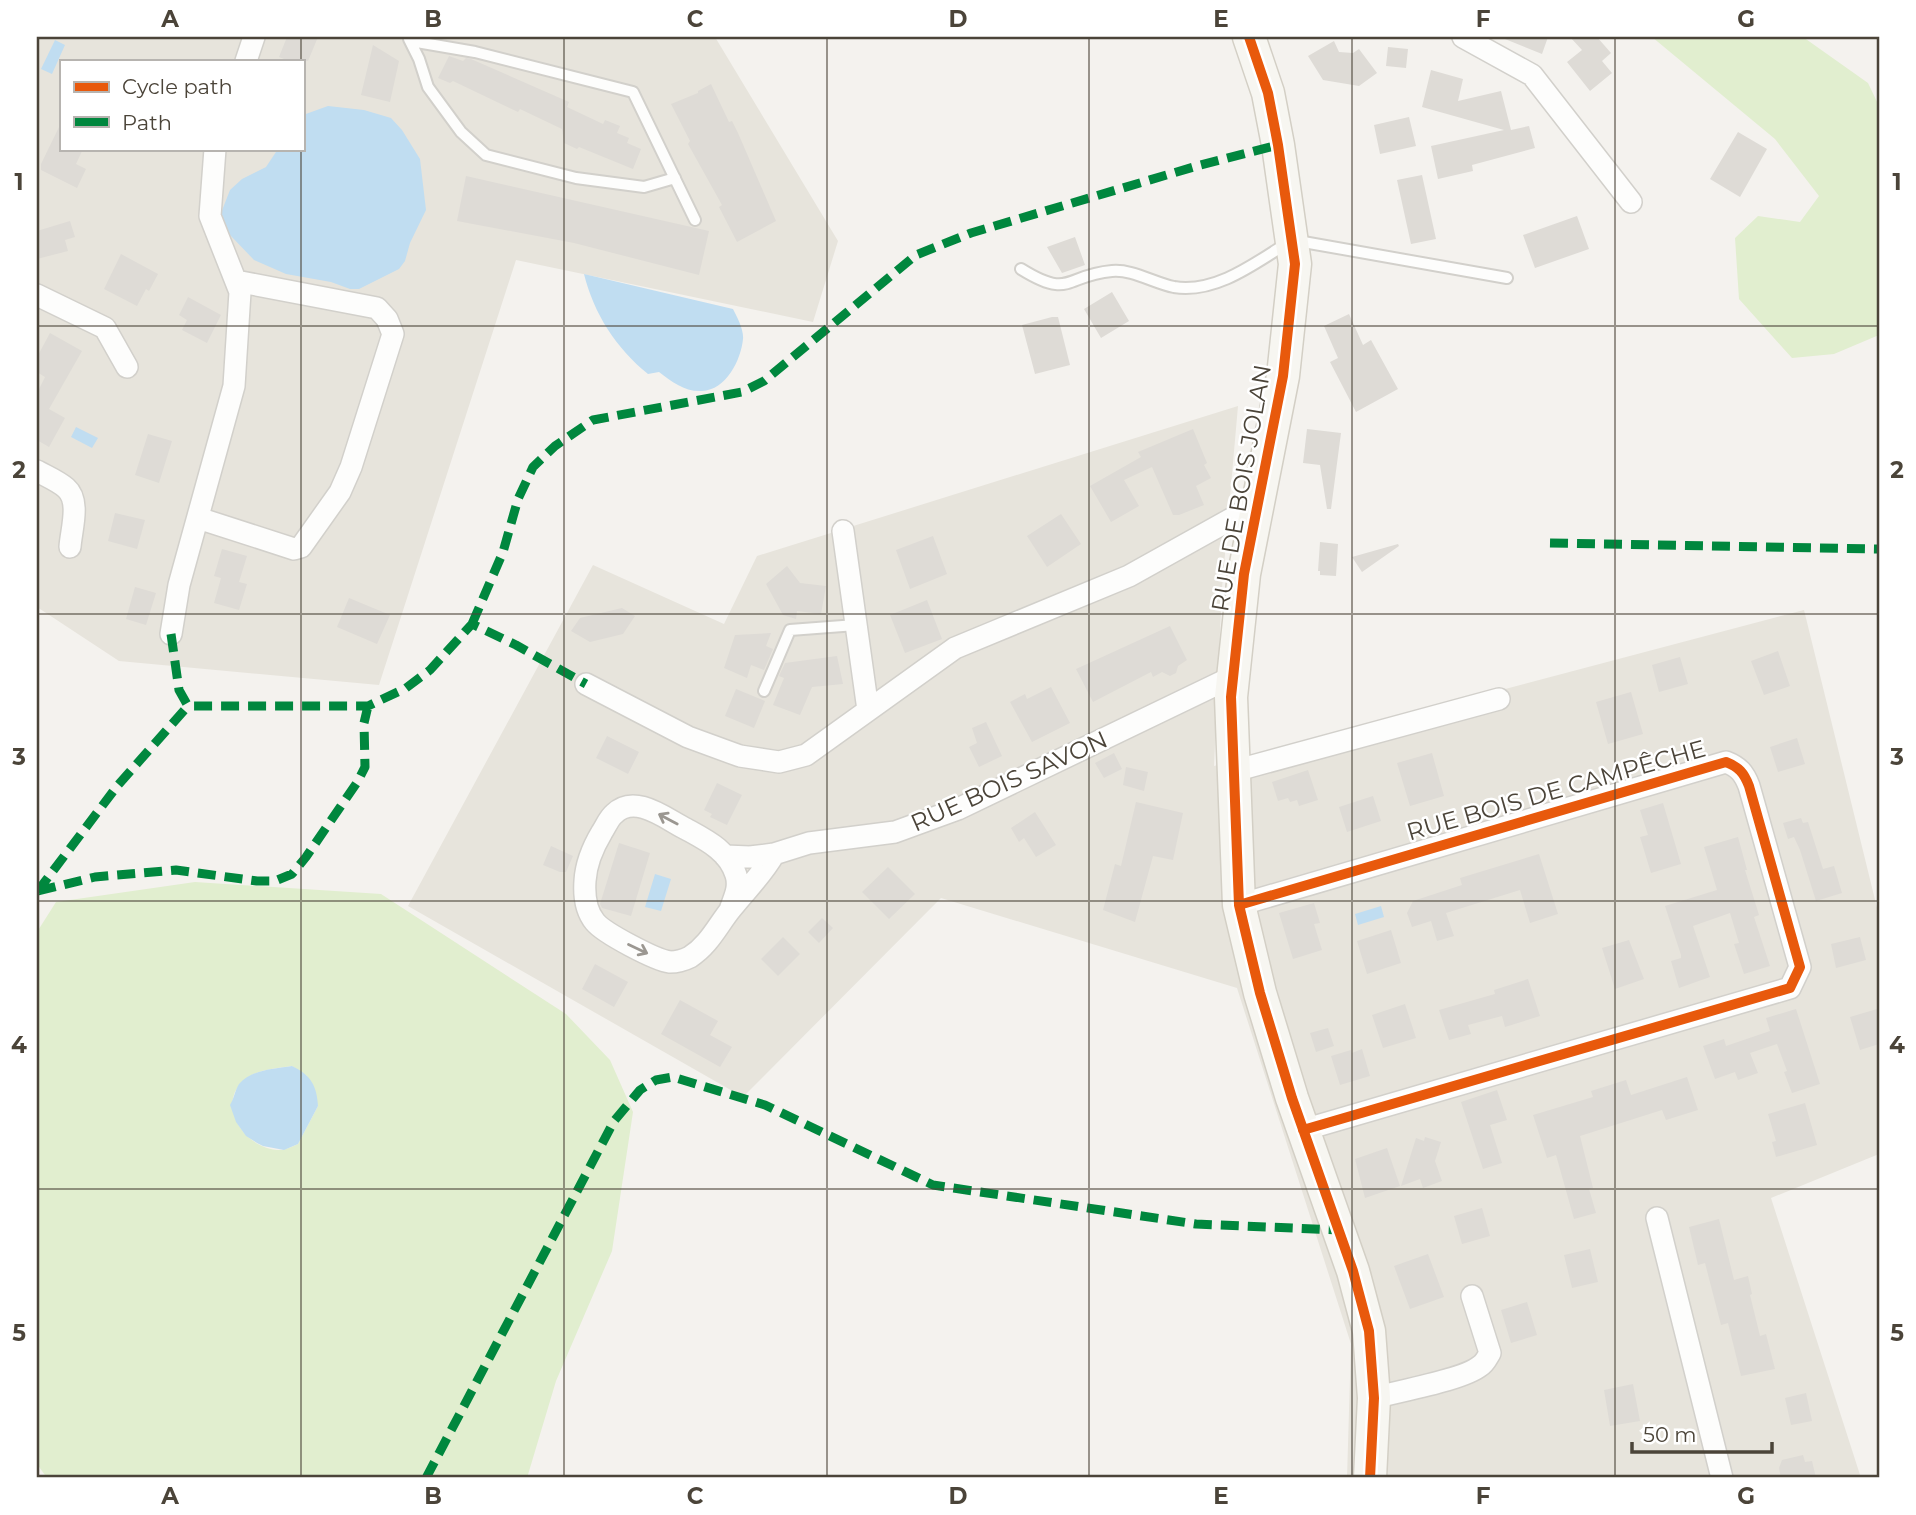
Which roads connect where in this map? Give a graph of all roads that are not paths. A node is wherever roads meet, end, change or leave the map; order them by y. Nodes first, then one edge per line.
1 (254, 37) edge
2 (1249, 37) edge
3 (1463, 37) edge
4 (409, 39) edge
5 (246, 60) edge
6 (215, 150) edge
7 (675, 178) junction
8 (1631, 202) dead end
9 (695, 220) dead end
10 (1292, 240) junction
11 (1021, 269) dead end
12 (1507, 278) dead end
13 (236, 281) junction
14 (37, 295) edge
15 (127, 367) dead end
16 (37, 471) edge
17 (1258, 504) junction
18 (198, 519) junction
19 (843, 531) dead end
20 (70, 547) dead end
21 (856, 625) junction
22 (171, 634) dead end
23 (1234, 676) junction
24 (586, 684) dead end
25 (764, 691) dead end
26 (1499, 699) dead end
27 (868, 710) junction
28 (1234, 771) junction
29 (774, 854) junction
30 (725, 856) junction
31 (1239, 905) junction
32 (730, 911) junction
33 (1303, 1130) junction
34 (1657, 1218) dead end
35 (1472, 1296) dead end
36 (1374, 1398) junction
37 (1370, 1478) edge
38 (1722, 1478) edge

1 - 5 street
2 - 10 street, RUE DE BOIS JOLAN
3 - 8 street
4 - 7 lane
4 - 7 lane
6 - 13 street
7 - 9 lane
10 - 11 lane
10 - 12 lane
10 - 17 street, RUE DE BOIS JOLAN
13 - 18 street
13 - 18 street
14 - 15 street
16 - 20 street
17 - 23 street, RUE DE BOIS JOLAN
17 - 27 street
18 - 22 street
19 - 21 street
21 - 25 lane
21 - 27 street
23 - 28 street, RUE DE BOIS JOLAN
23 - 29 street, RUE BOIS SAVON
24 - 27 street
26 - 28 street
28 - 31 street, RUE DE BOIS JOLAN
29 - 30 street, RUE BOIS SAVON
29 - 32 street
30 - 32 street
30 -> 32 street
31 - 33 street, RUE DE BOIS JOLAN
31 - 33 street, RUE BOIS DE CAMPÊCHE
33 - 36 street, RUE DE BOIS JOLAN
34 - 38 street
35 - 36 street
36 - 37 street, RUE DE BOIS JOLAN

